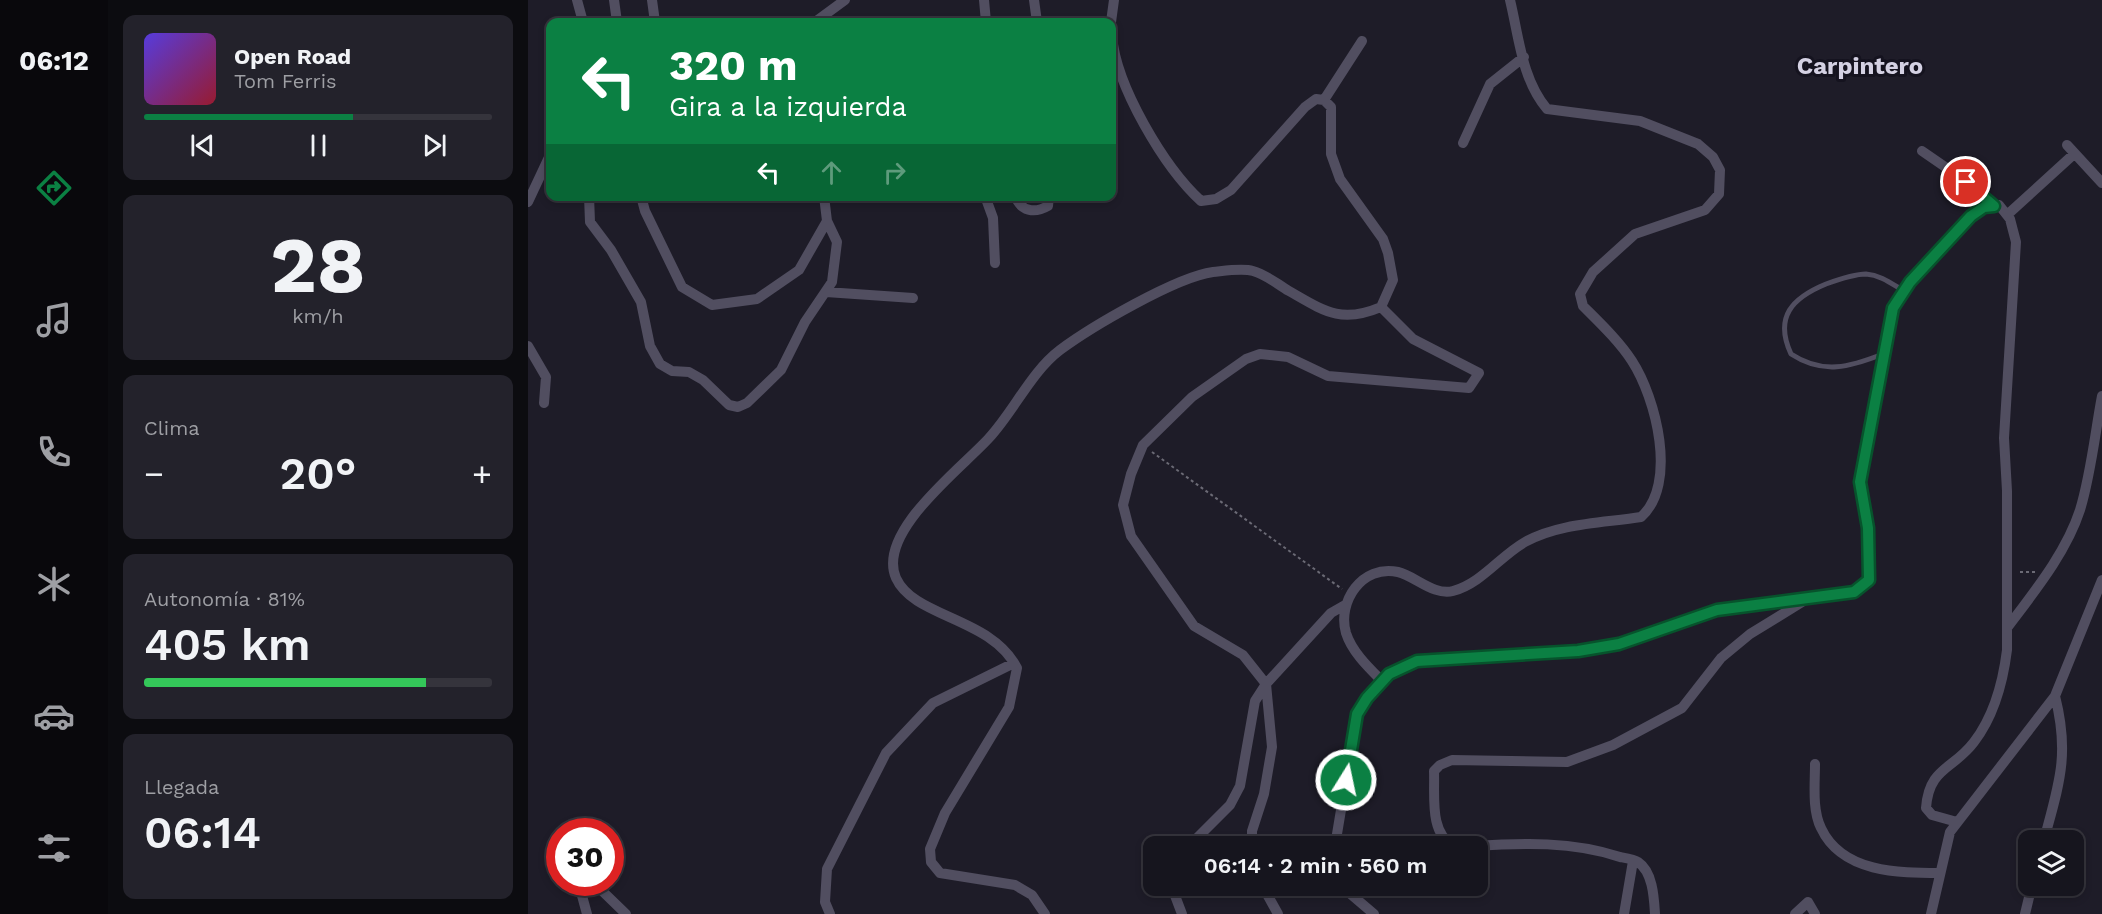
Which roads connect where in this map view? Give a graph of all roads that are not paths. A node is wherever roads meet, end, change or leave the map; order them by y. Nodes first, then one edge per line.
1 (577, 0) edge
2 (614, 0) edge
3 (652, 0) edge
4 (845, 0) edge
5 (984, 0) edge
6 (1034, 0) edge
7 (1114, 0) edge
8 (1510, 0) edge
9 (582, 18) edge
10 (616, 18) edge
11 (654, 18) edge
12 (821, 18) edge
13 (986, 18) edge
14 (1036, 18) edge
15 (1112, 18) edge
16 (1362, 41) dead end
17 (1524, 57) junction
18 (1116, 63) edge
19 (1324, 100) junction
20 (1463, 143) dead end
21 (1922, 151) dead end
22 (546, 164) edge
23 (2102, 183) edge
24 (589, 201) edge
25 (642, 201) edge
26 (825, 201) edge
27 (987, 201) edge
28 (1017, 201) edge
29 (1048, 201) edge
30 (528, 202) edge
31 (1994, 206) junction
32 (2007, 215) junction
33 (827, 221) junction
34 (995, 263) dead end
35 (1904, 291) junction
36 (826, 292) junction
37 (913, 298) dead end
38 (1381, 307) junction
39 (528, 346) edge
40 (1884, 354) junction
41 (2102, 396) edge
42 (544, 403) dead end
43 (2102, 581) edge
44 (1805, 600) junction
45 (1346, 605) junction
46 (2007, 628) junction
47 (1014, 663) junction
48 (1382, 681) junction
49 (1266, 684) junction
50 (2055, 696) junction
51 (1815, 764) dead end
52 (1957, 822) junction
53 (2047, 830) edge
54 (1199, 836) edge
55 (1252, 836) edge
56 (1337, 836) edge
57 (1440, 836) edge
58 (1488, 845) edge
59 (1633, 861) junction
60 (1940, 873) junction
61 (1175, 896) edge
62 (1268, 896) edge
63 (1354, 896) edge
64 (2029, 896) edge
65 (587, 914) edge
66 (626, 914) edge
67 (830, 914) edge
68 (1045, 914) edge
69 (1182, 914) edge
70 (1278, 914) edge
71 (1374, 914) edge
72 (1624, 914) edge
73 (1655, 914) edge
74 (1795, 914) edge
75 (1815, 914) edge
76 (1931, 914) edge
77 (2025, 914) edge

1 - 9 street
2 - 10 street
3 - 11 street
4 - 12 street
5 - 13 street
6 - 14 street
7 - 15 street
8 - 17 street
16 - 19 street
17 - 20 street
17 - 45 street
18 - 19 street
19 - 38 street
21 - 31 street
22 - 30 street
23 - 32 street
24 - 36 street
25 - 33 street
26 - 33 street
27 - 34 street
28 - 29 street
31 - 32 street
31 - 35 street
32 - 46 street
33 - 36 street
35 - 40 street
35 - 40 lane
36 - 37 street
38 - 47 street
38 - 49 street
39 - 42 street
40 - 44 street
41 - 46 street
43 - 50 street
44 - 48 street
44 - 57 street
45 - 48 street
45 - 49 street
46 - 52 street
47 - 67 street
47 - 68 street
48 - 56 street
49 - 54 street
49 - 55 street
50 - 52 street
50 - 53 street
51 - 60 street
52 - 60 street
58 - 59 street
59 - 72 street
59 - 73 street
60 - 76 street
61 - 69 street
62 - 70 street
63 - 71 street
64 - 77 street
65 - 66 street
74 - 75 street

